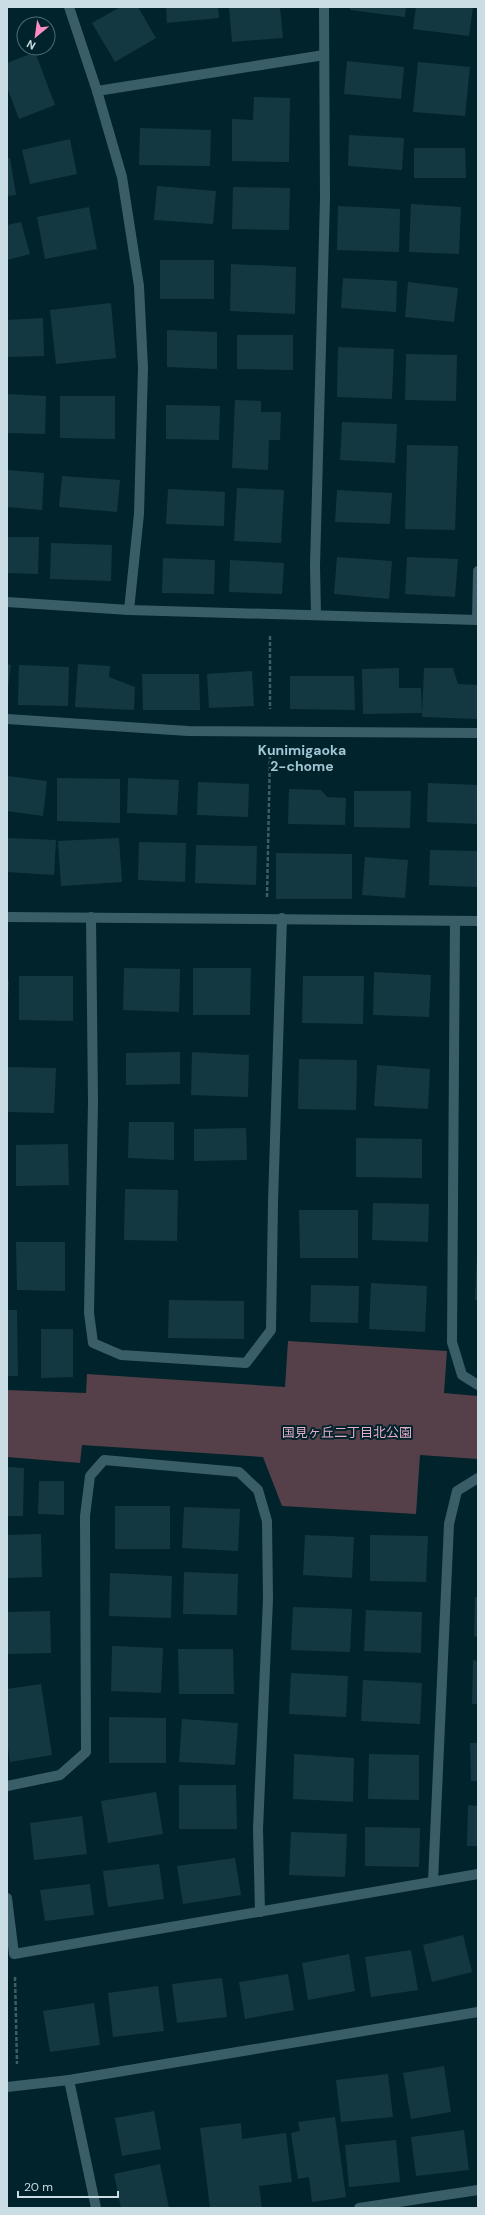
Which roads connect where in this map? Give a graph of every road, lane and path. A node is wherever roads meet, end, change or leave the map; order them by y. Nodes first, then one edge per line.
1 (69, 7) edge
2 (324, 7) edge
3 (324, 55) junction
4 (97, 91) junction
5 (478, 571) edge
6 (7, 602) edge
7 (129, 610) junction
8 (270, 614) junction
9 (316, 615) junction
10 (478, 620) edge
11 (7, 719) edge
12 (270, 732) junction
13 (478, 733) edge
14 (7, 917) edge
15 (91, 917) junction
16 (266, 917) junction
17 (282, 918) junction
18 (455, 921) junction
19 (478, 921) edge
20 (478, 1385) edge
21 (478, 1478) edge
22 (7, 1786) edge
23 (478, 1874) edge
24 (433, 1881) junction
25 (7, 1898) edge
26 (260, 1912) junction
27 (14, 1954) junction
28 (478, 2012) edge
29 (70, 2080) junction
30 (18, 2086) junction
31 (7, 2087) edge
32 (478, 2190) edge
33 (96, 2208) edge
34 (360, 2208) edge

1 - 4 street
2 - 3 street
3 - 4 street
3 - 9 street
4 - 7 street
5 - 10 street
6 - 7 street
7 - 8 street
8 - 9 street
8 - 12 path
9 - 10 street
11 - 12 street
12 - 13 street
12 - 16 path
14 - 15 street
15 - 16 street
15 - 17 street
16 - 17 street
17 - 18 street
18 - 19 street
18 - 20 street
21 - 24 street
22 - 26 street
23 - 24 street
24 - 26 street
25 - 27 street
26 - 27 street
27 - 30 path
28 - 29 street
29 - 30 street
29 - 33 street
30 - 31 street
32 - 34 street

